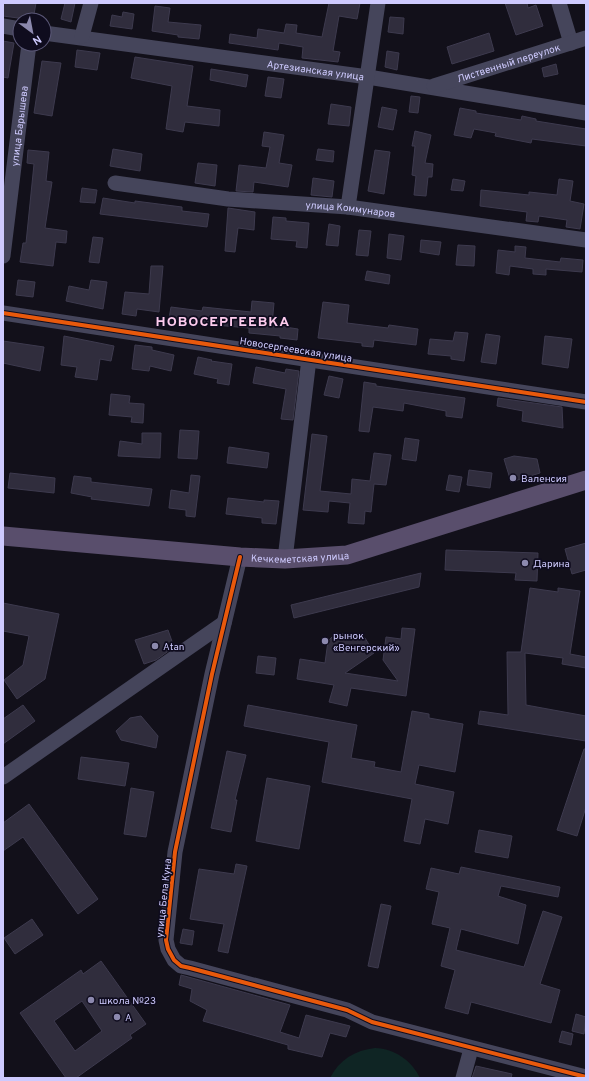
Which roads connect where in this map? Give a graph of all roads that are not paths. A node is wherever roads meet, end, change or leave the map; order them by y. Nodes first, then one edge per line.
1 (91, 3) edge
2 (378, 3) edge
3 (559, 3) edge
4 (52, 34) edge
5 (82, 36) junction
6 (586, 38) edge
7 (571, 43) junction
8 (28, 52) edge
9 (368, 77) junction
10 (431, 87) junction
11 (586, 113) edge
12 (115, 183) dead end
13 (348, 207) junction
14 (586, 240) edge
15 (3, 256) edge
16 (3, 313) edge
17 (309, 359) junction
18 (586, 402) edge
19 (586, 480) edge
20 (3, 536) edge
21 (240, 557) junction
22 (285, 559) junction
23 (224, 623) junction
24 (3, 777) edge
25 (471, 1049) junction
26 (463, 1078) edge
27 (586, 1078) edge

1 - 5 street
2 - 9 street
3 - 7 street
4 - 5 street, Артезианская улица
5 - 9 street, Артезианская улица
6 - 7 street, Лиственный переулок
7 - 10 street, Лиственный переулок
8 - 15 street, улица Барышева
9 - 10 street, Артезианская улица
9 - 13 street
10 - 11 street, Артезианская улица
12 - 13 street, улица Коммунаров
13 - 14 street, улица Коммунаров
16 - 17 street, Новосергеевская улица
17 - 18 street, Новосергеевская улица
17 - 22 street
19 - 22 main road, Кечкеметская улица
20 - 21 main road, Кечкеметская улица
21 - 22 main road, Кечкеметская улица
21 - 23 street, улица Бела Куна
23 - 24 street
23 - 25 street, улица Бела Куна
25 - 26 street
25 - 27 street, улица Бела Куна

